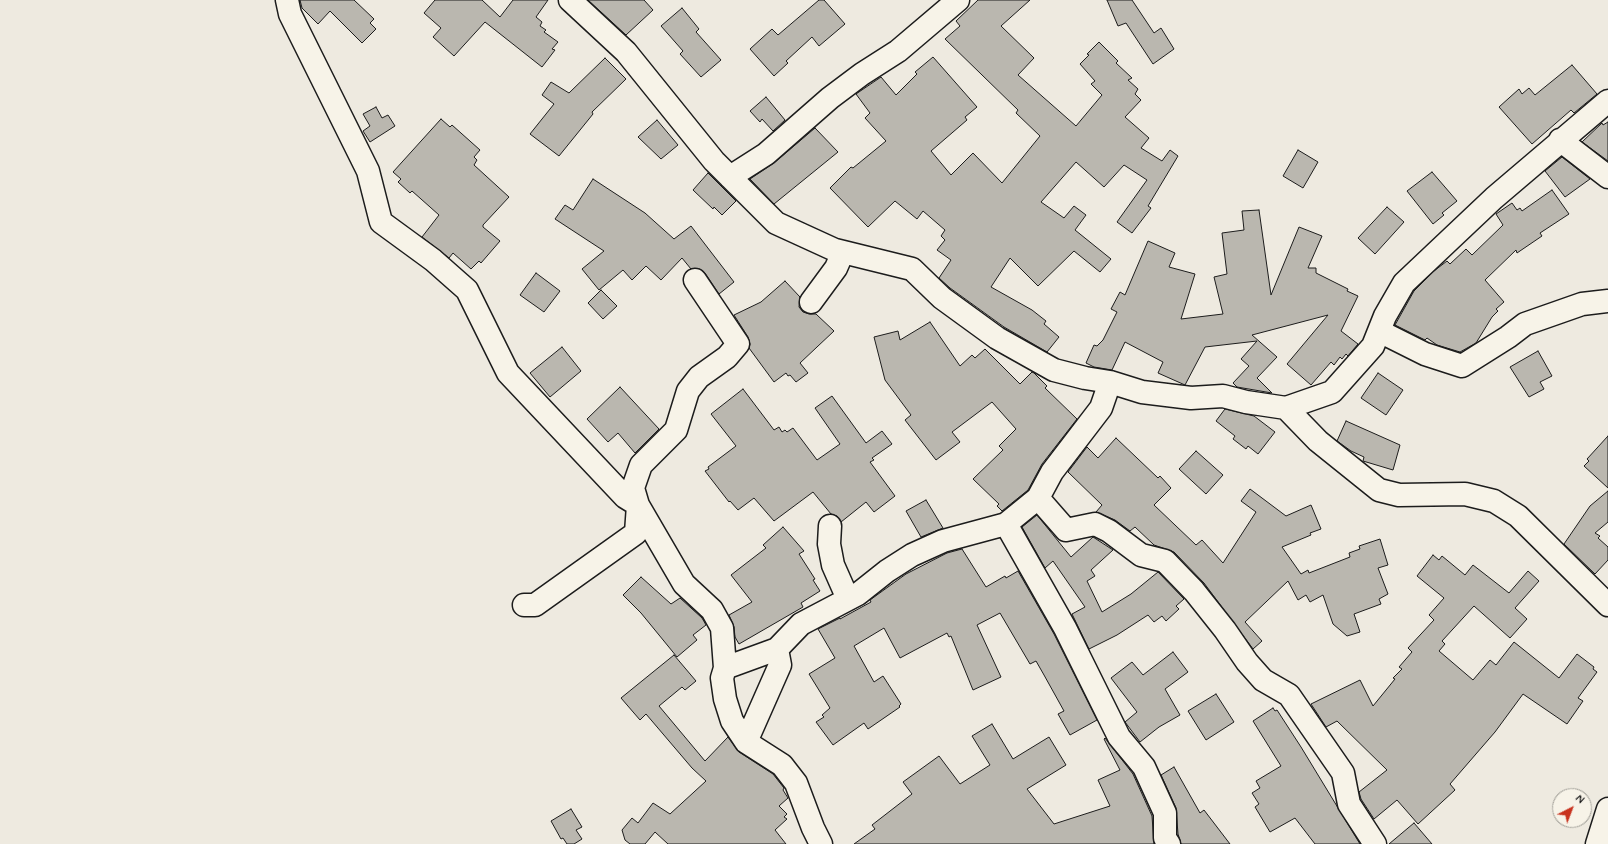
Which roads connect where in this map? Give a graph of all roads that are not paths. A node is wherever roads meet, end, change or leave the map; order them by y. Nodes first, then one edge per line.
1 (287, 0) edge
2 (570, 0) edge
3 (958, 0) edge
4 (1608, 101) edge
5 (1560, 140) junction
6 (1608, 177) edge
7 (730, 178) junction
8 (843, 252) junction
9 (695, 280) dead end
10 (1608, 300) edge
11 (811, 302) dead end
12 (1379, 331) junction
13 (1110, 382) junction
14 (1286, 408) junction
15 (1038, 498) junction
16 (638, 504) junction
17 (1006, 524) junction
18 (830, 526) dead end
19 (848, 599) junction
20 (524, 605) dead end
21 (1608, 605) edge
22 (777, 648) junction
23 (725, 668) junction
24 (746, 742) junction
25 (1608, 809) edge
26 (821, 844) edge
27 (1169, 844) edge
28 (1375, 844) edge
29 (1597, 844) edge

1 - 16 street
2 - 7 street
3 - 7 street
4 - 5 street
5 - 6 street
5 - 12 street
7 - 8 street
8 - 11 street
8 - 13 street
9 - 16 street
10 - 12 street
12 - 14 street
13 - 14 street
13 - 15 street
14 - 21 street
15 - 17 street
15 - 28 street
16 - 20 street
16 - 23 street
17 - 19 street
17 - 27 street
18 - 19 street
19 - 22 street
22 - 23 street
22 - 24 street
23 - 24 street
24 - 26 street
25 - 29 street

